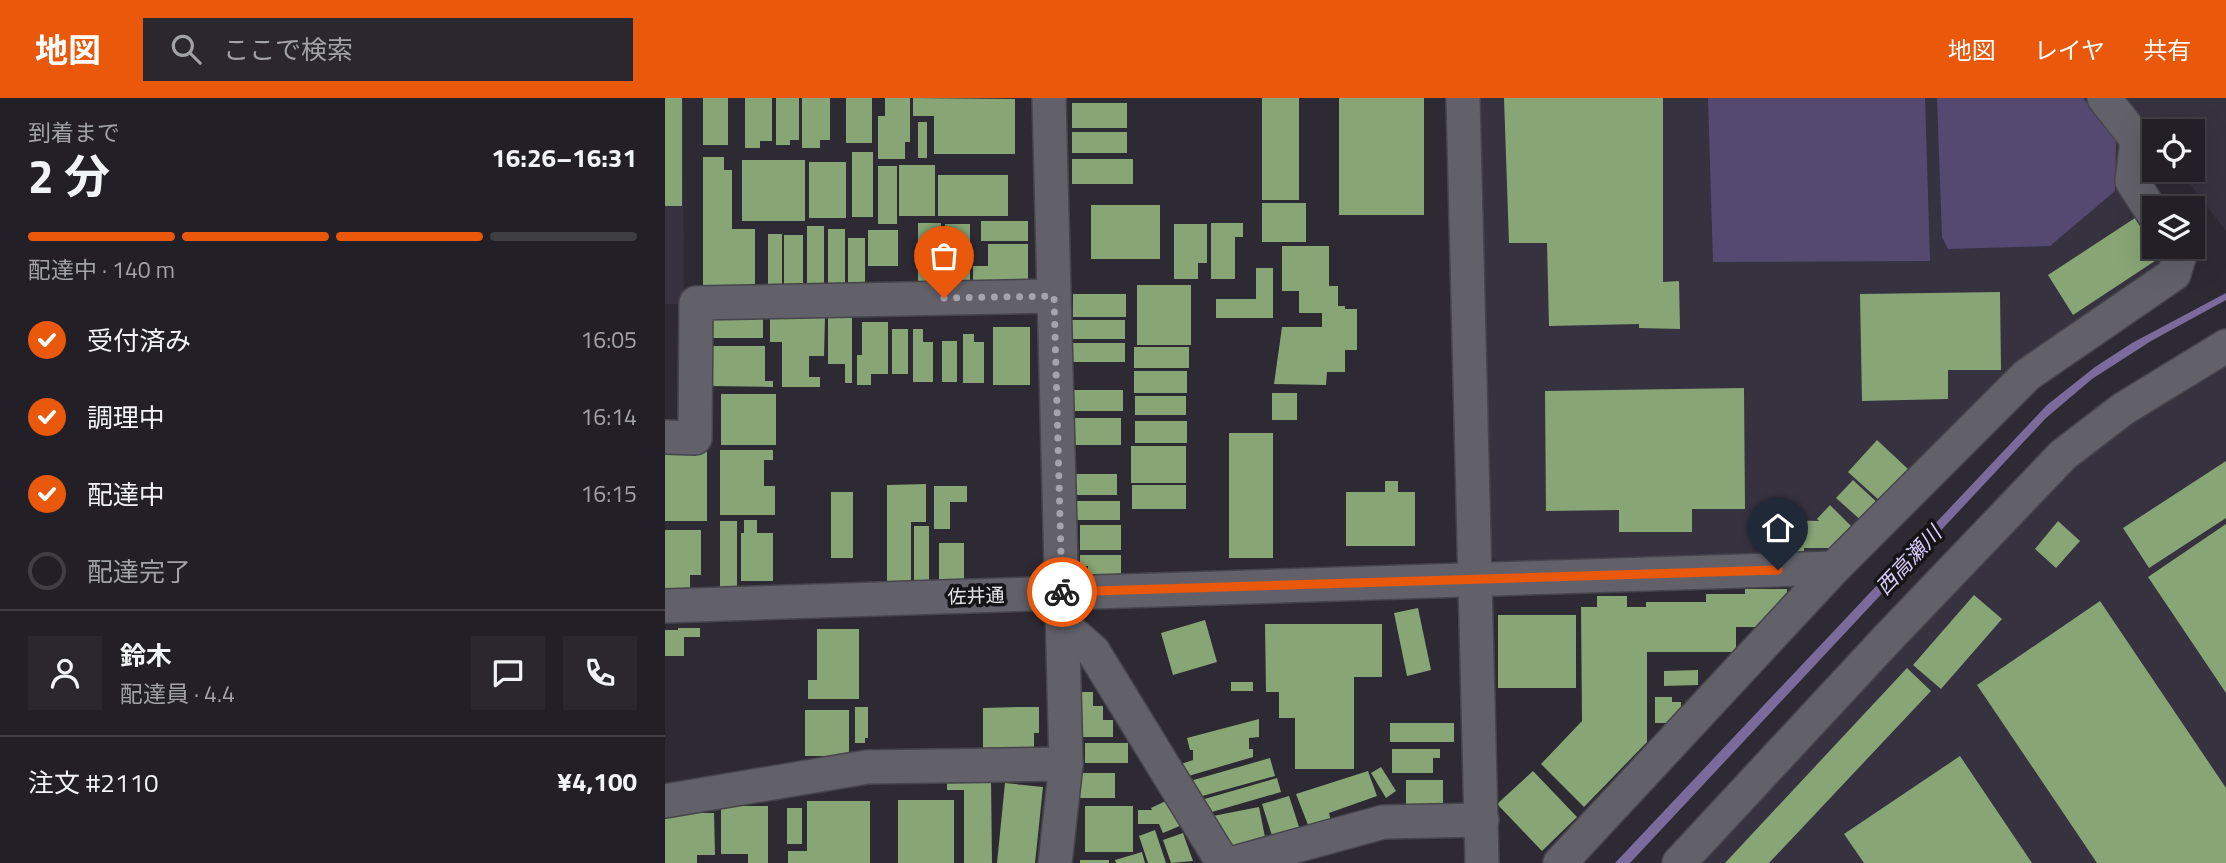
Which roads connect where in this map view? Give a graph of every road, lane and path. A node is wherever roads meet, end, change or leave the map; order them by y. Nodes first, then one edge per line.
1 (1049, 98) edge
2 (1463, 98) edge
3 (2104, 98) edge
4 (2142, 196) edge
5 (2178, 259) edge
6 (1054, 296) junction
7 (2226, 346) edge
8 (665, 437) edge
9 (1833, 568) junction
10 (1473, 579) junction
11 (1062, 592) junction
12 (665, 606) edge
13 (1063, 625) junction
14 (1066, 764) junction
15 (665, 801) edge
16 (1482, 820) junction
17 (1055, 863) edge
18 (1223, 863) edge
19 (1234, 863) edge
20 (1482, 863) edge
21 (1560, 863) edge
22 (1679, 863) edge

1 - 6 street
2 - 10 street
3 - 4 street
5 - 9 street
6 - 8 street
6 - 11 street
7 - 22 street
9 - 10 street, 佐井通
9 - 21 street
10 - 11 street, 佐井通
10 - 16 street
11 - 12 street, 佐井通
11 - 13 street
13 - 14 street
13 - 18 street
14 - 15 street
14 - 17 street
16 - 19 street
16 - 20 street

